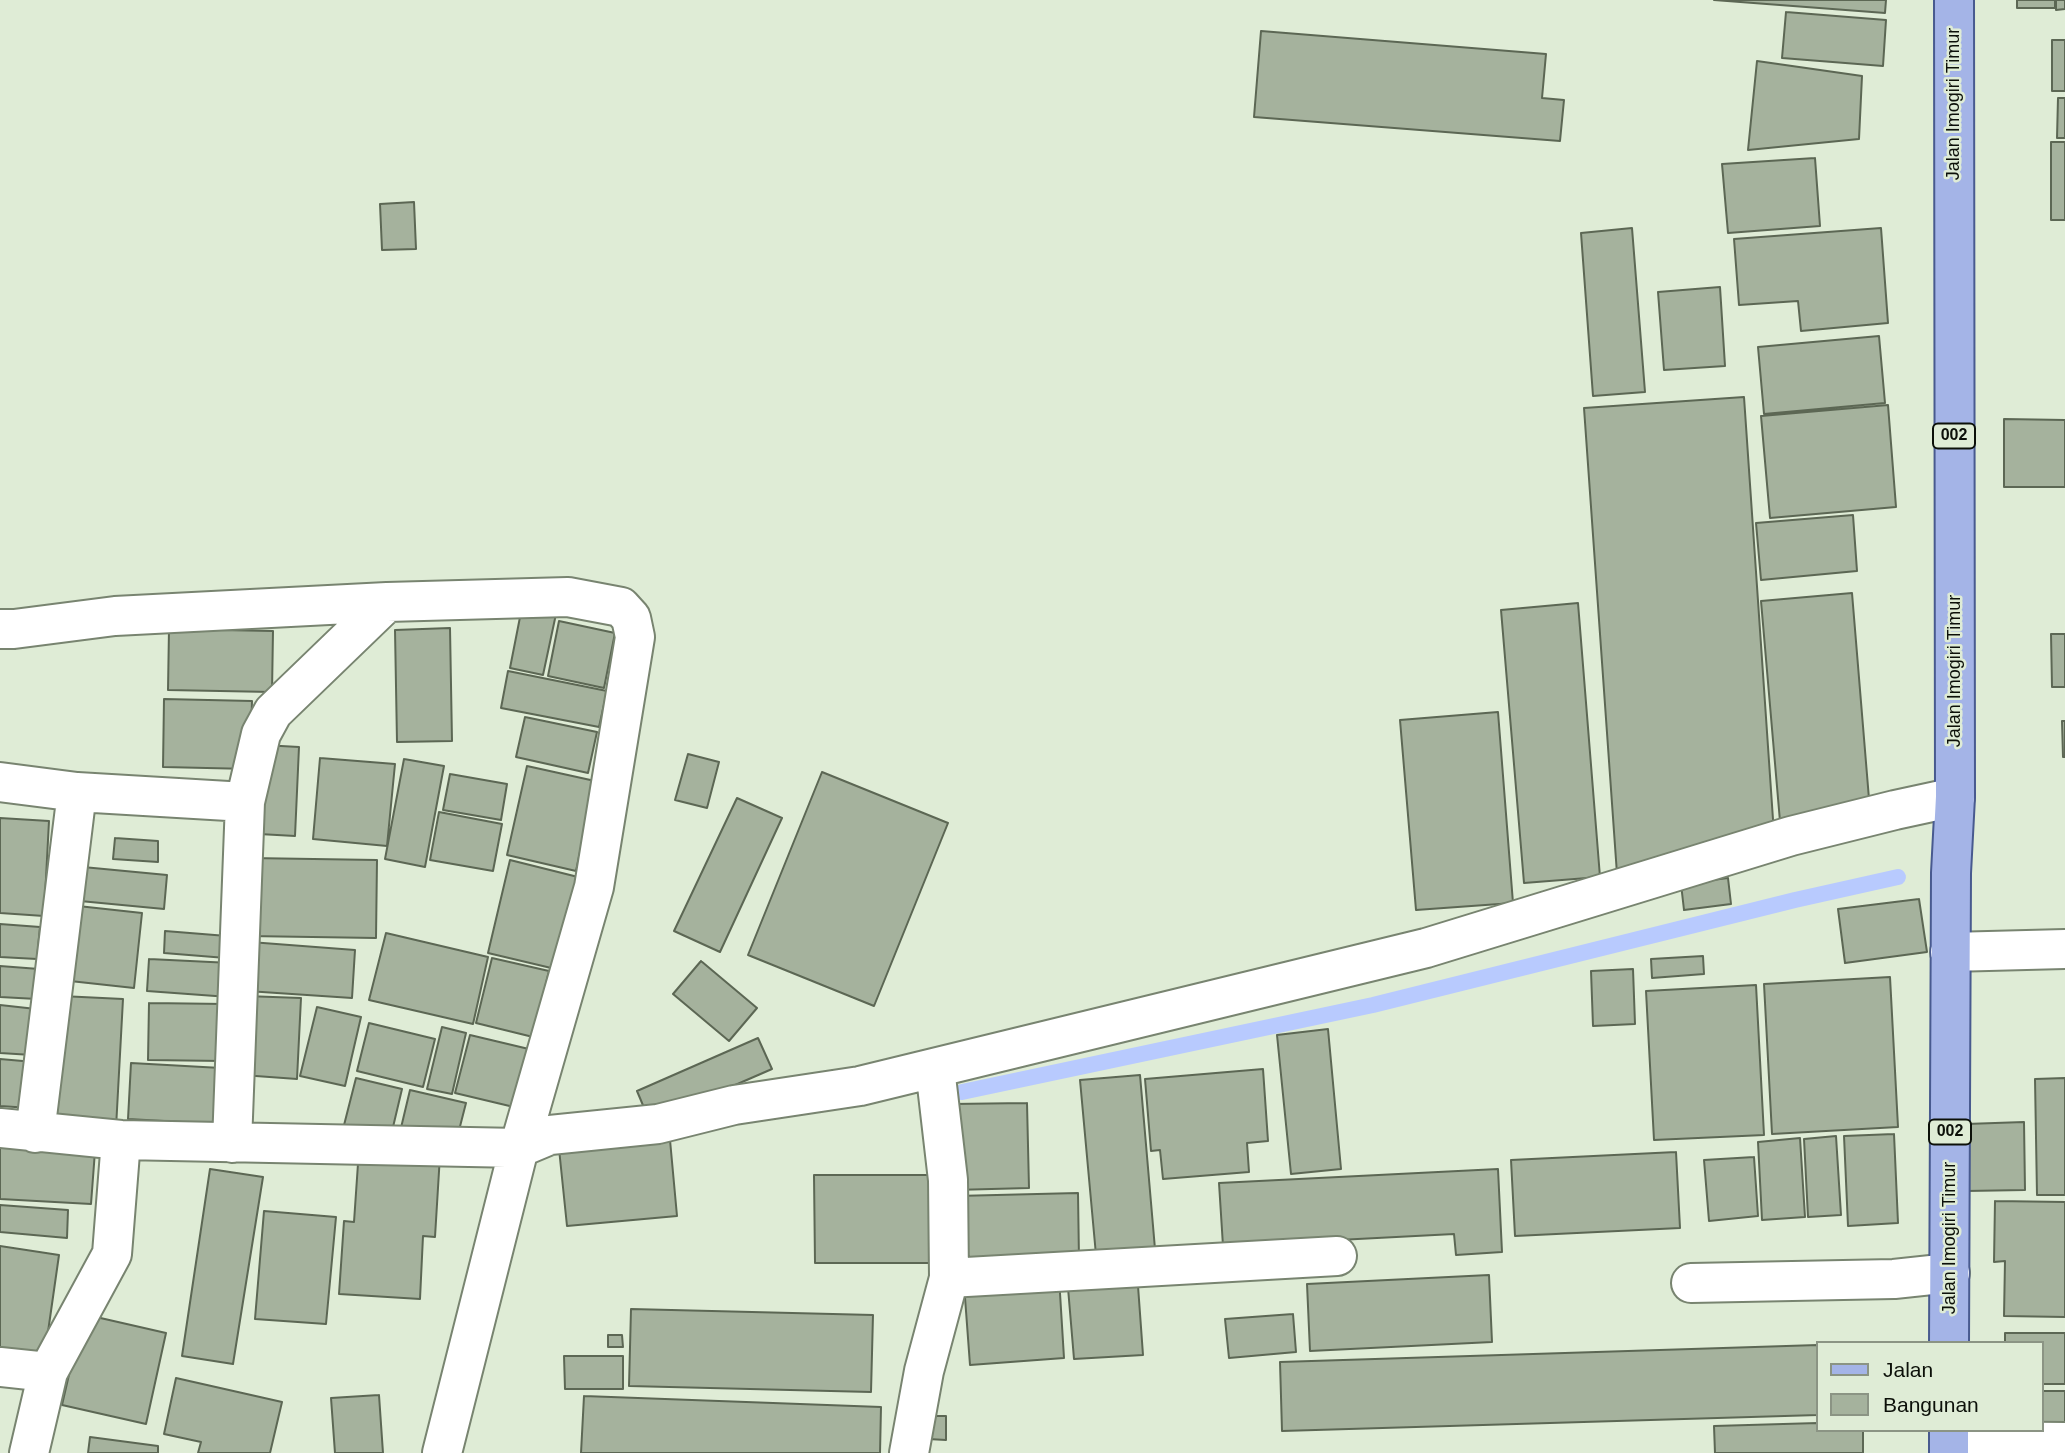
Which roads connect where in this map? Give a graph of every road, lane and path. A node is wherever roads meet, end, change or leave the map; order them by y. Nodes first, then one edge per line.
1 (1954, 0) edge
2 (387, 602) junction
3 (0, 629) edge
4 (0, 782) edge
5 (77, 792) junction
6 (1955, 797) junction
7 (245, 802) junction
8 (1951, 937) junction
9 (2065, 949) edge
10 (935, 1068) junction
11 (17, 1130) edge
12 (121, 1140) junction
13 (232, 1143) junction
14 (519, 1148) junction
15 (1337, 1256) dead end
16 (1950, 1273) junction
17 (949, 1278) junction
18 (1691, 1283) dead end
19 (1949, 1341) edge
20 (0, 1367) edge
21 (48, 1372) junction
22 (1949, 1441) edge
23 (2065, 1441) edge
24 (29, 1453) edge
25 (442, 1453) edge
26 (909, 1453) edge

1 - 6 main road, Jalan Imogiri Timur / 002
2 - 3 street
2 - 7 street
2 - 14 street
4 - 5 street
5 - 7 street
5 - 11 street
6 - 8 main road, Jalan Imogiri Timur / 002
6 - 10 street
7 - 13 street
8 - 9 street
8 - 16 main road, Jalan Imogiri Timur / 002
10 - 14 street
10 - 17 street
11 - 12 street
12 - 13 street
12 - 21 street
13 - 14 street
14 - 25 street
15 - 17 street
16 - 18 street
16 - 19 main road, Jalan Imogiri Timur / 002
17 - 26 street
20 - 21 street
21 - 24 street
22 - 23 street

